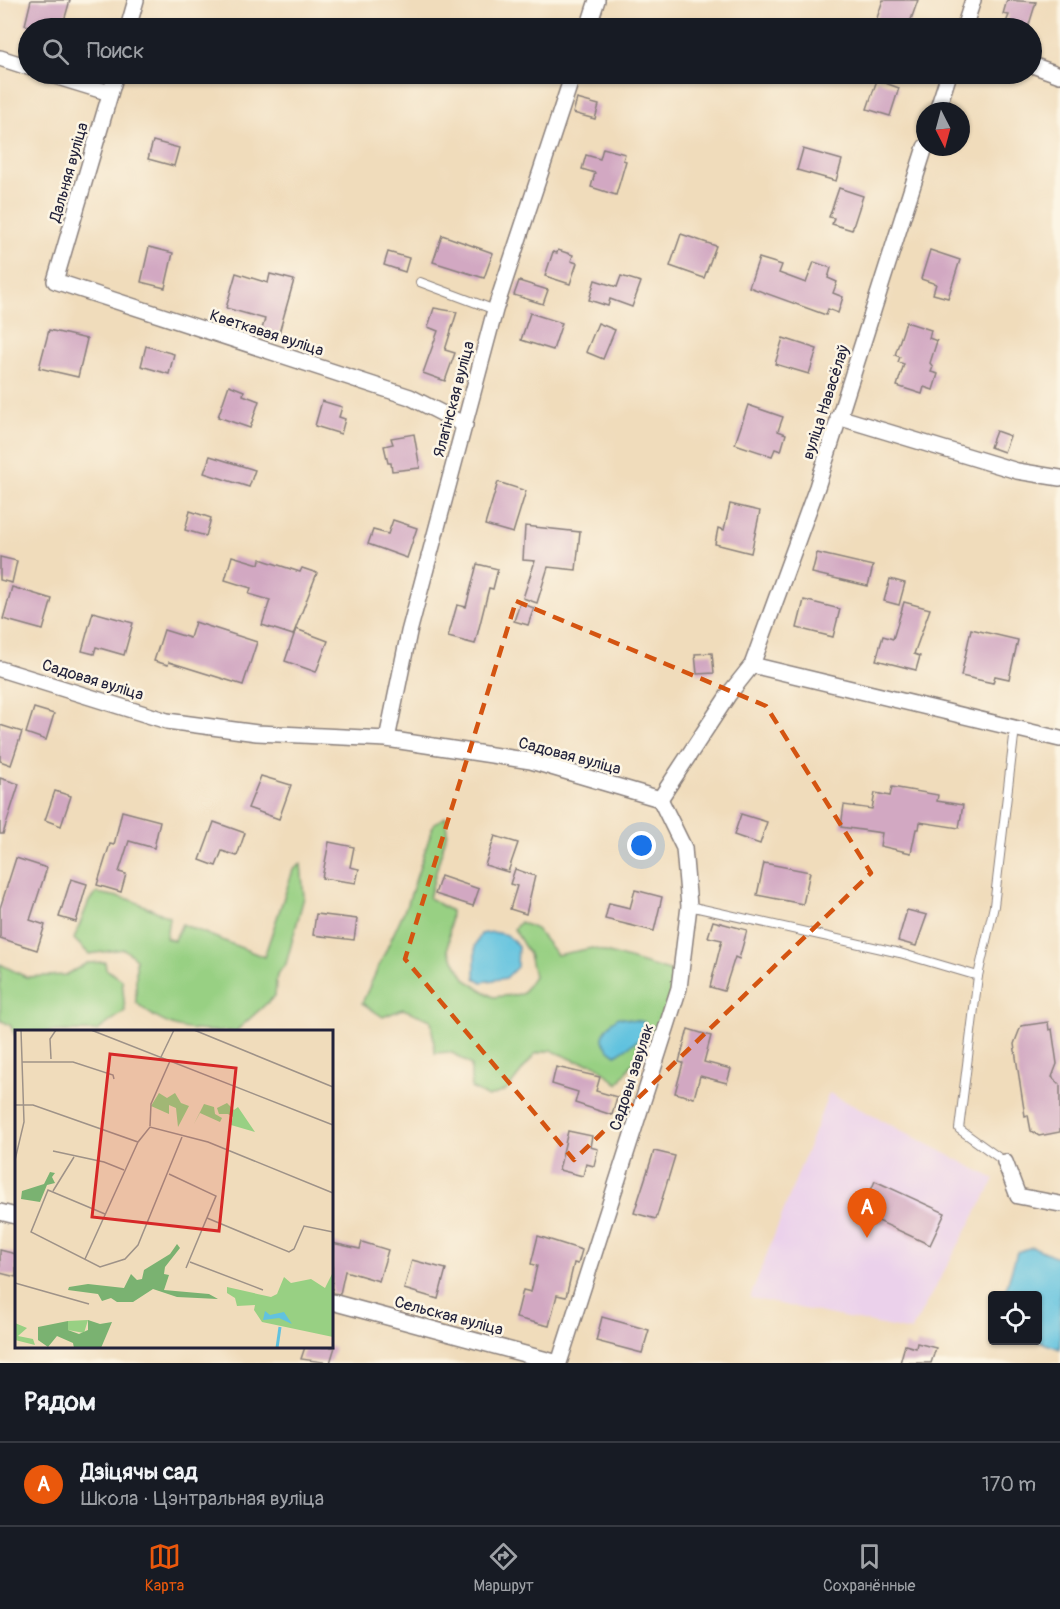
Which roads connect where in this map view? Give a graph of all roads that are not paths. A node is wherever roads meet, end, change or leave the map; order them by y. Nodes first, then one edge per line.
1 (136, 0) edge
2 (597, 0) edge
3 (973, 0) edge
4 (131, 18) edge
5 (591, 18) edge
6 (967, 18) edge
7 (0, 58) edge
8 (18, 64) edge
9 (1042, 68) edge
10 (1060, 75) edge
11 (81, 84) edge
12 (113, 84) edge
13 (570, 84) edge
14 (946, 84) edge
15 (110, 93) junction
16 (940, 102) edge
17 (923, 156) edge
18 (55, 281) joint
19 (420, 282) dead end
20 (495, 310) junction
21 (838, 417) junction
22 (465, 424) junction
23 (1060, 478) edge
24 (753, 665) junction
25 (0, 669) edge
26 (1015, 728) junction
27 (387, 739) junction
28 (1060, 739) edge
29 (660, 799) junction
30 (689, 906) junction
31 (978, 976) junction
32 (1005, 1162) joint
33 (1060, 1204) edge
34 (0, 1212) edge
35 (15, 1216) edge
36 (333, 1302) edge
37 (558, 1363) edge

1 - 4 street
2 - 5 street
3 - 6 street
7 - 8 street
9 - 10 street
11 - 15 street
12 - 15 street, Дальняя вуліца
13 - 20 street, Ялагінская вуліца
14 - 16 street
15 - 18 street, Дальняя вуліца
17 - 21 street, вуліца Навасёлаў
18 - 22 street, Кветкавая вуліца
19 - 20 lane
20 - 22 street, Ялагінская вуліца
21 - 23 street
21 - 24 street, вуліца Навасёлаў
22 - 27 street, Ялагінская вуліца
24 - 26 street
24 - 29 street
25 - 27 street, Садовая вуліца
26 - 28 street
26 - 31 lane
27 - 29 street, Садовая вуліца
29 - 30 street, Садовы завулак
30 - 31 lane
30 - 37 street, Садовы завулак
31 - 32 lane
32 - 33 street
34 - 35 street
36 - 37 street, Сельская вуліца

